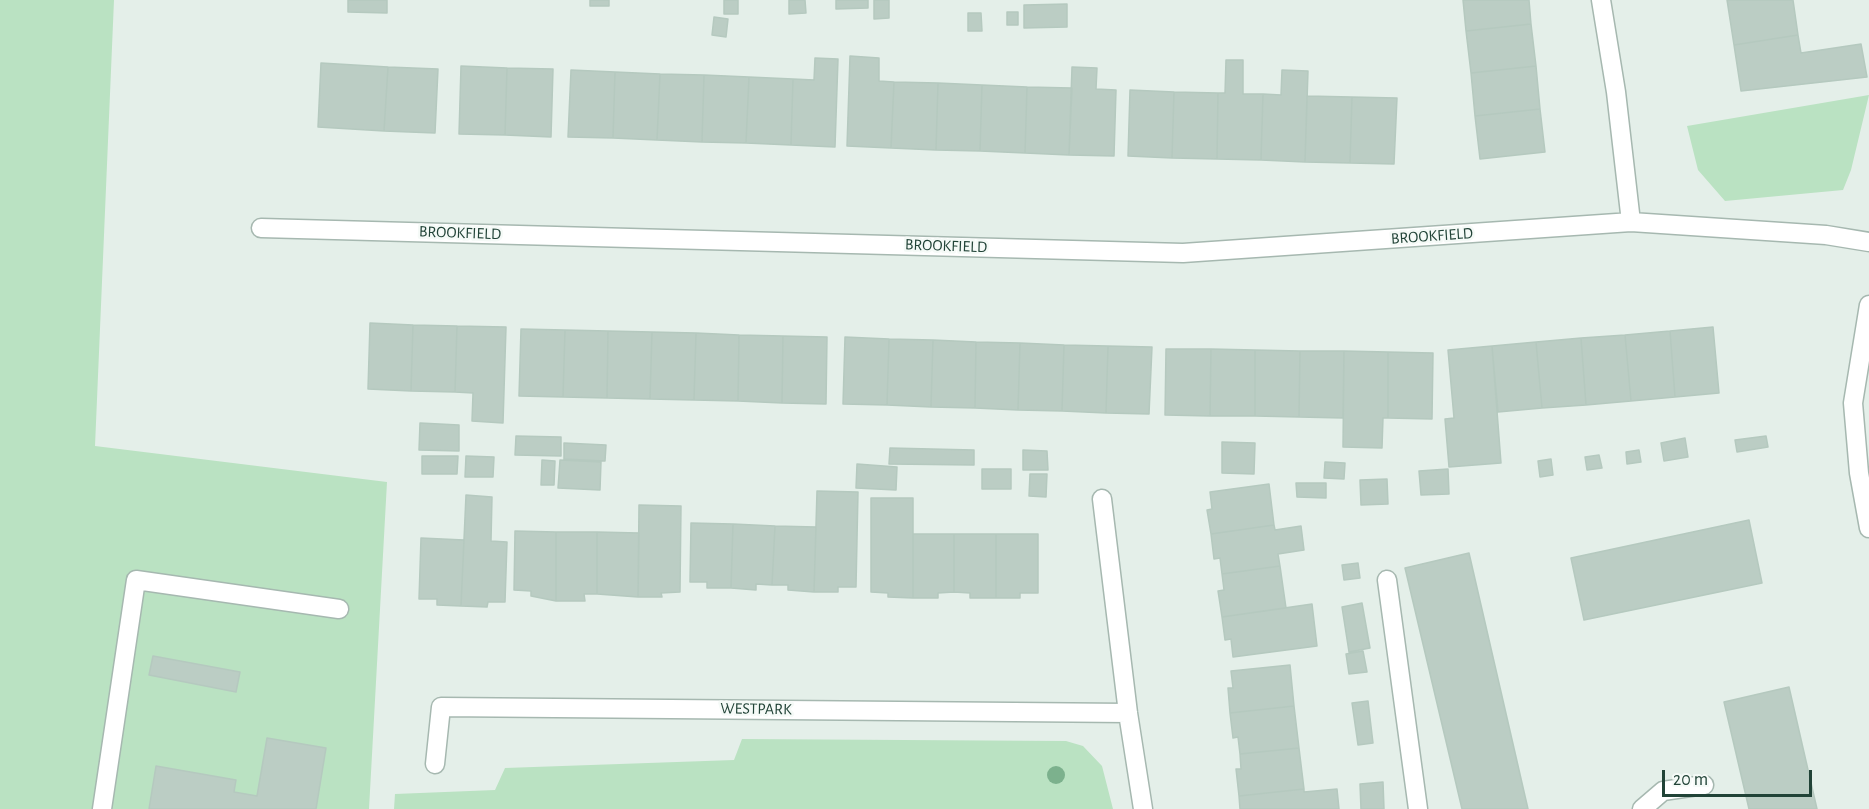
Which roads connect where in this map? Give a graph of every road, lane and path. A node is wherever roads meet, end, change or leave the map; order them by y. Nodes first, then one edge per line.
1 (1601, 0) edge
2 (1631, 222) junction
3 (261, 228) dead end
4 (1869, 242) edge
5 (1869, 305) edge
6 (1102, 499) dead end
7 (1869, 528) edge
8 (1386, 580) dead end
9 (339, 609) dead end
10 (1128, 713) junction
11 (435, 764) dead end
12 (1704, 784) dead end
13 (102, 809) edge
14 (1143, 809) edge
15 (1418, 809) edge
16 (1642, 809) edge

1 - 2 street
2 - 3 street, BROOKFIELD
2 - 4 street, BROOKFIELD
5 - 7 street
6 - 10 street
8 - 15 street
9 - 13 street
10 - 11 street, WESTPARK
10 - 14 street
12 - 16 street

